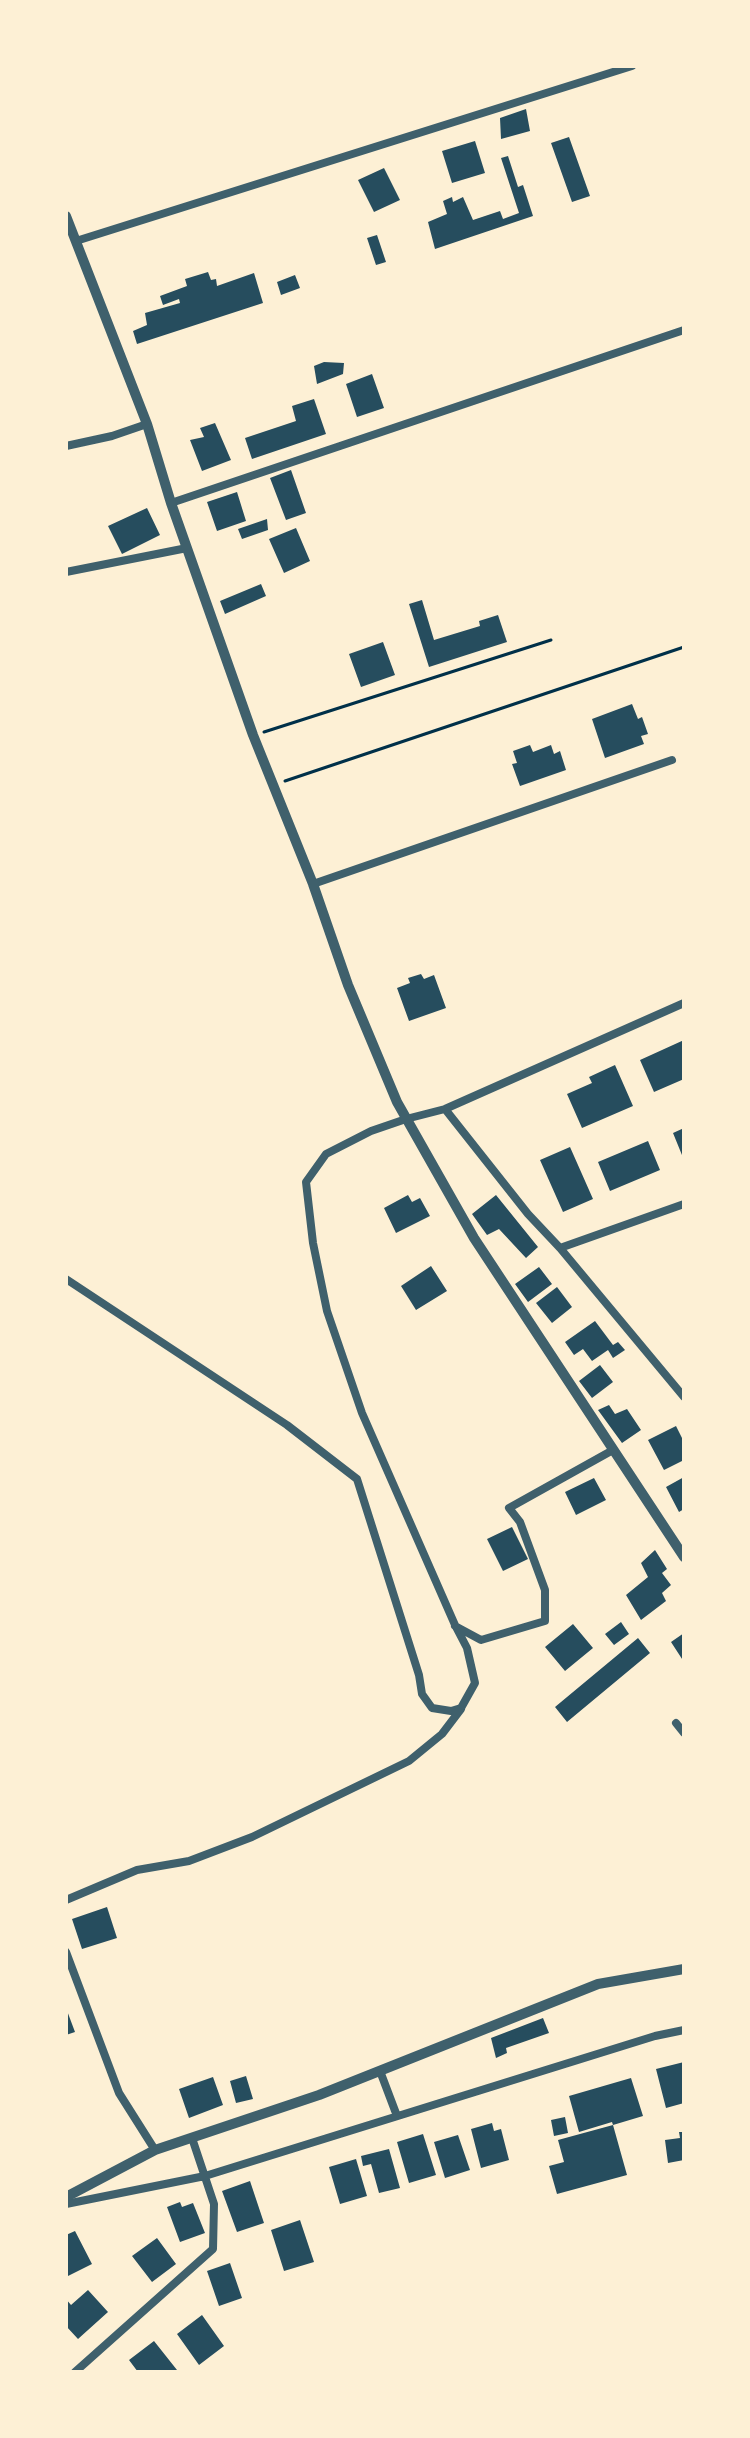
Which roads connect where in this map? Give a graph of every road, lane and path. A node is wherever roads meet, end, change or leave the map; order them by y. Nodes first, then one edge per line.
1 (632, 66) edge
2 (66, 216) edge
3 (76, 241) junction
4 (684, 330) edge
5 (147, 424) junction
6 (66, 446) edge
7 (171, 503) junction
8 (187, 548) junction
9 (66, 572) edge
10 (551, 640) dead end
11 (684, 647) edge
12 (253, 735) junction
13 (672, 760) dead end
14 (273, 784) junction
15 (313, 884) junction
16 (684, 1003) edge
17 (445, 1109) junction
18 (406, 1119) junction
19 (684, 1204) edge
20 (560, 1248) junction
21 (66, 1279) edge
22 (684, 1397) edge
23 (613, 1450) junction
24 (684, 1557) edge
25 (455, 1625) junction
26 (461, 1708) junction
27 (676, 1723) dead end
28 (684, 1733) edge
29 (66, 1900) edge
30 (66, 1952) edge
31 (684, 1969) edge
32 (684, 2030) edge
33 (380, 2071) junction
34 (397, 2116) junction
35 (192, 2138) junction
36 (155, 2150) junction
37 (205, 2176) junction
38 (66, 2197) edge
39 (66, 2204) edge
40 (75, 2372) edge

1 - 3 street
2 - 3 street
3 - 5 street
4 - 7 street
5 - 6 street
5 - 7 street
7 - 8 street
8 - 9 street
8 - 12 street
10 - 12 path
11 - 14 path
12 - 14 street
13 - 15 street
14 - 15 street
15 - 18 street
16 - 17 street
17 - 18 street
17 - 20 street
18 - 23 street
18 - 25 street
19 - 20 street
20 - 22 street
21 - 26 street
23 - 24 street
23 - 25 street
25 - 26 street
26 - 29 street
27 - 28 street
30 - 36 street
31 - 33 street
32 - 34 street
33 - 34 street
33 - 35 street
34 - 37 street
35 - 36 street
35 - 37 street
36 - 38 street
37 - 39 street
37 - 40 street

